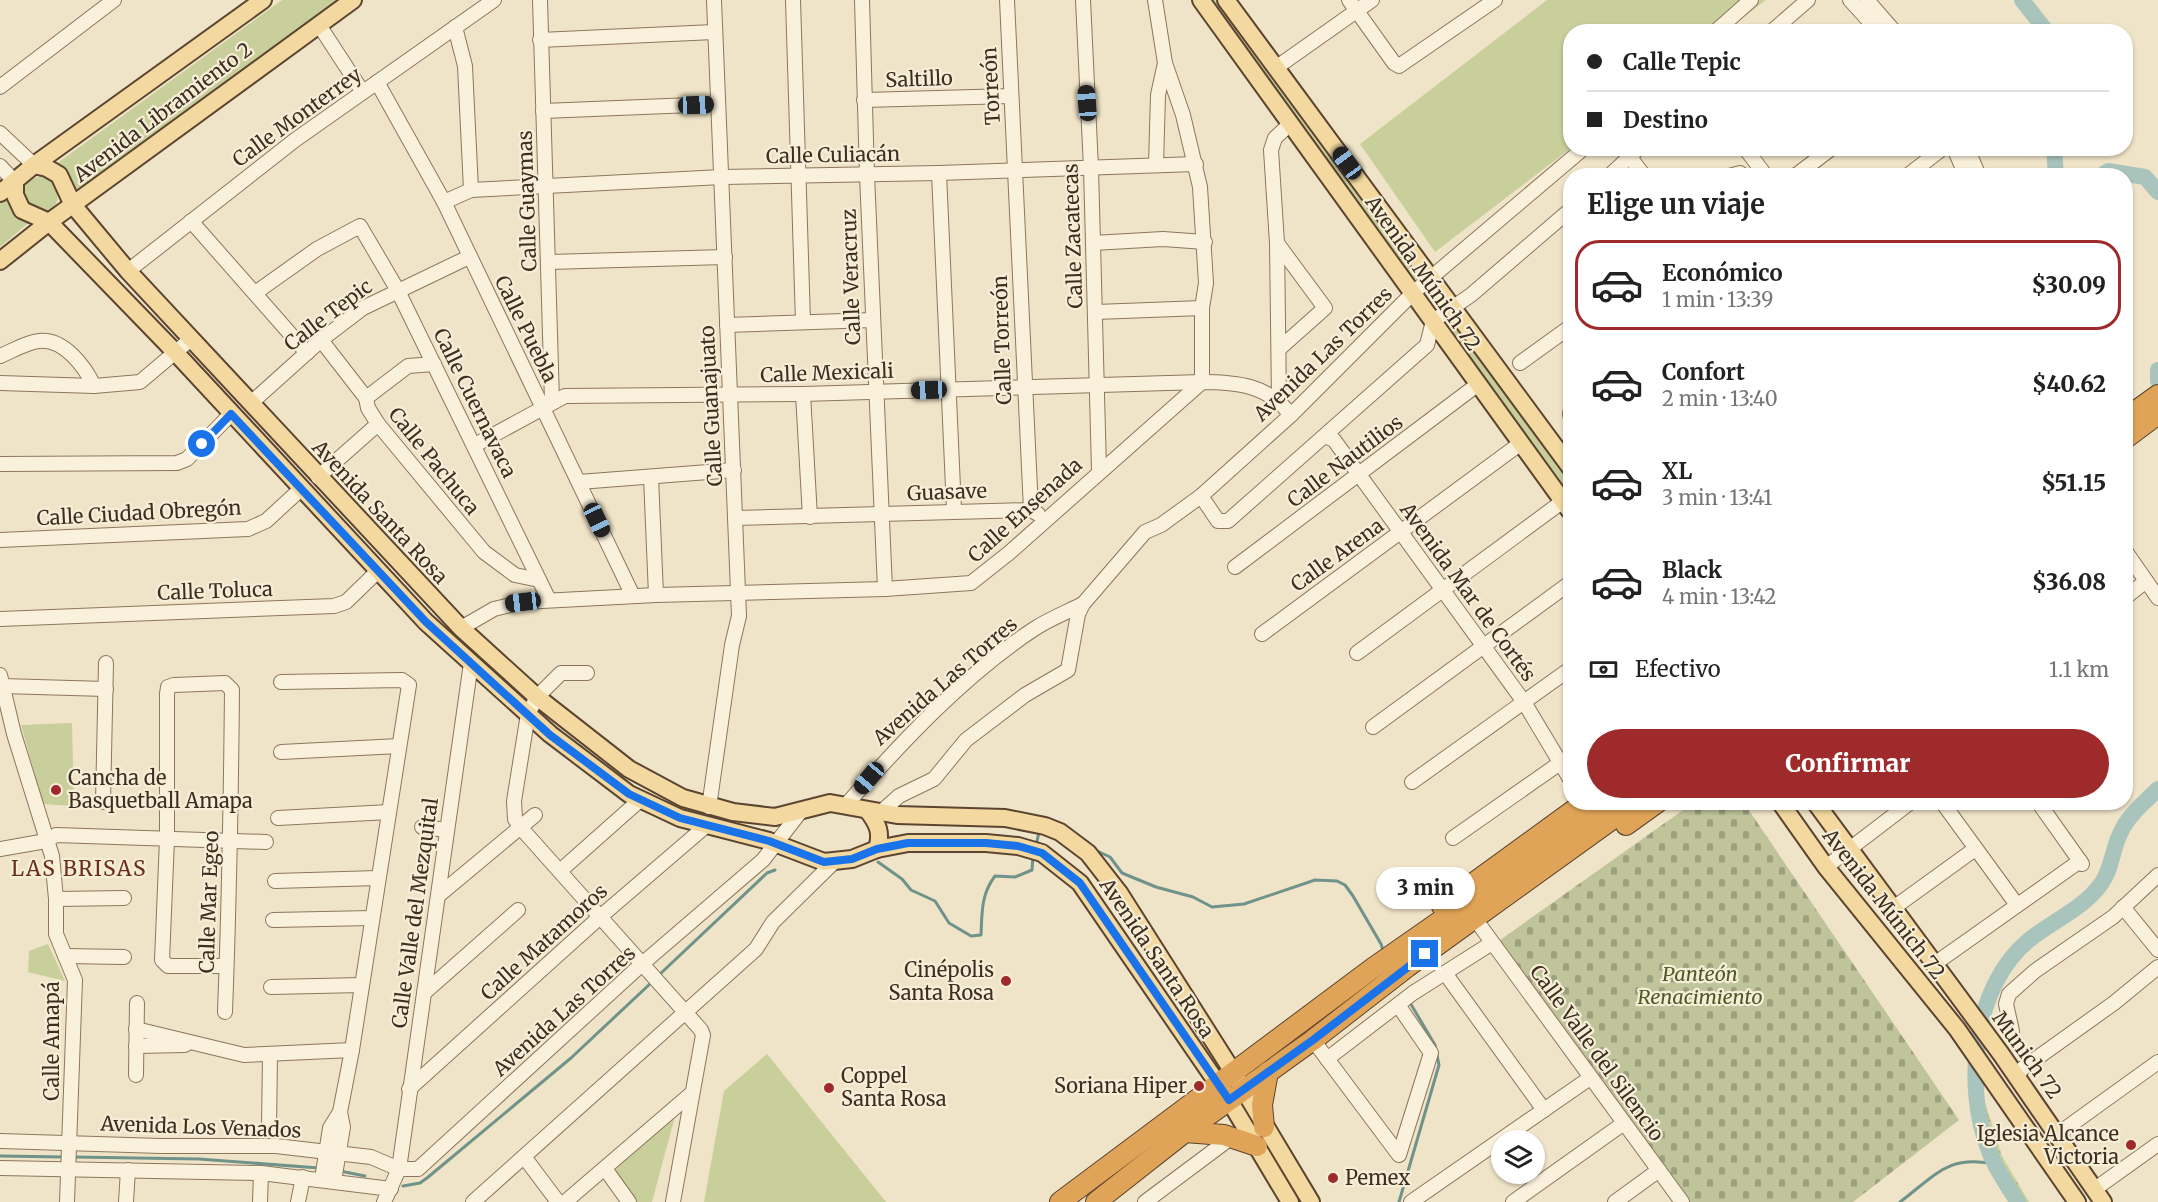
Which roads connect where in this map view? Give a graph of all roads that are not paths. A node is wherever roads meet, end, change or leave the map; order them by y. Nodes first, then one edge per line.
1 (114, 0) edge
2 (263, 0) edge
3 (353, 0) edge
4 (494, 0) edge
5 (540, 0) edge
6 (714, 0) edge
7 (793, 0) edge
8 (862, 0) edge
9 (1007, 0) edge
10 (1083, 0) edge
11 (1155, 0) edge
12 (1201, 0) edge
13 (1226, 0) edge
14 (1372, 0) edge
15 (1495, 0) edge
16 (1750, 0) edge
17 (1808, 0) edge
18 (1850, 0) edge
19 (1867, 0) edge
20 (1353, 5) edge
21 (1724, 24) edge
22 (1780, 24) edge
23 (1880, 24) edge
24 (1883, 24) edge
25 (318, 25) junction
26 (455, 27) junction
27 (714, 33) junction
28 (540, 40) junction
29 (1165, 63) junction
30 (1277, 67) junction
31 (377, 82) junction
32 (0, 87) edge
33 (363, 91) junction
34 (1011, 96) junction
35 (864, 100) junction
36 (717, 104) junction
37 (543, 111) junction
38 (1290, 124) junction
39 (0, 133) edge
40 (1575, 156) edge
41 (1631, 156) edge
42 (1821, 156) edge
43 (1933, 156) edge
44 (1196, 164) junction
45 (34, 165) junction
46 (1156, 165) junction
47 (0, 166) edge
48 (1091, 168) junction
49 (1618, 168) edge
50 (1806, 168) edge
51 (1917, 168) edge
52 (1015, 170) junction
53 (939, 173) junction
54 (798, 175) junction
55 (867, 175) junction
56 (722, 177) junction
57 (15, 182) junction
58 (546, 184) junction
59 (471, 190) junction
60 (0, 193) edge
61 (444, 202) junction
62 (74, 205) junction
63 (1563, 216) edge
64 (191, 221) junction
65 (49, 222) junction
66 (1205, 242) junction
67 (1093, 243) junction
68 (1277, 243) junction
69 (469, 257) junction
70 (725, 257) junction
71 (0, 261) edge
72 (549, 262) junction
73 (128, 271) junction
74 (1432, 279) junction
75 (397, 289) junction
76 (1414, 292) junction
77 (255, 293) junction
78 (1202, 308) junction
79 (1454, 309) junction
80 (1096, 312) junction
81 (873, 320) junction
82 (803, 321) junction
83 (1433, 321) junction
84 (727, 325) junction
85 (1563, 332) edge
86 (191, 339) junction
87 (321, 340) junction
88 (1280, 348) junction
89 (175, 352) junction
90 (307, 353) junction
91 (0, 356) edge
92 (1520, 363) dead end
93 (434, 364) junction
94 (1202, 382) junction
95 (0, 383) edge
96 (1097, 385) junction
97 (1477, 385) junction
98 (94, 386) junction
99 (1023, 387) junction
100 (947, 389) junction
101 (876, 392) junction
102 (803, 394) junction
103 (729, 395) junction
104 (2158, 395) edge
105 (366, 398) junction
106 (1279, 400) junction
107 (251, 403) junction
108 (547, 404) junction
109 (231, 414) junction
110 (2158, 414) edge
111 (1291, 415) junction
112 (378, 424) junction
113 (2133, 425) edge
114 (2133, 426) edge
115 (1324, 435) junction
116 (1521, 443) junction
117 (475, 445) junction
118 (1563, 457) edge
119 (0, 464) edge
120 (734, 470) junction
121 (1099, 470) junction
122 (1358, 476) junction
123 (318, 477) junction
124 (651, 477) junction
125 (579, 482) junction
126 (302, 488) junction
127 (1202, 496) junction
128 (1563, 497) edge
129 (1563, 506) edge
130 (954, 510) junction
131 (1031, 510) junction
132 (882, 514) junction
133 (810, 517) junction
134 (736, 518) junction
135 (1046, 519) junction
136 (1400, 532) junction
137 (0, 540) edge
138 (2133, 562) edge
139 (1234, 567) dead end
140 (378, 571) junction
141 (539, 580) junction
142 (2146, 581) junction
143 (1563, 588) edge
144 (885, 589) junction
145 (1443, 590) junction
146 (2133, 591) edge
147 (739, 593) junction
148 (656, 594) junction
149 (633, 596) junction
150 (2158, 598) edge
151 (549, 600) junction
152 (1083, 604) junction
153 (0, 619) edge
154 (461, 628) junction
155 (1262, 634) dead end
156 (1484, 646) junction
157 (1357, 653) dead end
158 (106, 663) dead end
159 (471, 663) junction
160 (587, 673) dead end
161 (1563, 674) edge
162 (1, 680) edge
163 (281, 682) dead end
164 (106, 689) junction
165 (537, 697) junction
166 (1524, 702) junction
167 (528, 714) junction
168 (1373, 728) dead end
169 (399, 746) junction
170 (281, 752) dead end
171 (1563, 757) edge
172 (1563, 761) edge
173 (1413, 782) dead end
174 (640, 800) junction
175 (103, 802) dead end
176 (846, 805) junction
177 (709, 807) junction
178 (1575, 810) edge
179 (1602, 810) edge
180 (1623, 810) edge
181 (1648, 810) edge
182 (1786, 810) edge
183 (1821, 810) edge
184 (1900, 810) edge
185 (1948, 810) edge
186 (2044, 810) edge
187 (801, 811) junction
188 (389, 812) junction
189 (874, 812) junction
190 (535, 815) dead end
191 (278, 818) dead end
192 (707, 825) junction
193 (422, 827) dead end
194 (521, 828) junction
195 (447, 830) junction
196 (1453, 838) dead end
197 (166, 839) junction
198 (46, 841) junction
199 (231, 842) junction
200 (266, 842) dead end
201 (777, 843) junction
202 (1849, 848) junction
203 (0, 849) edge
204 (877, 849) junction
205 (1975, 849) junction
206 (1553, 854) junction
207 (834, 862) junction
208 (1826, 867) junction
209 (560, 871) junction
210 (2158, 875) edge
211 (378, 878) junction
212 (275, 881) dead end
213 (439, 896) junction
214 (124, 898) dead end
215 (56, 899) junction
216 (2017, 905) junction
217 (2123, 907) junction
218 (1892, 909) junction
219 (518, 910) dead end
220 (600, 917) junction
221 (372, 918) junction
222 (273, 920) dead end
223 (1487, 935) junction
224 (2158, 950) edge
225 (65, 956) junction
226 (124, 957) dead end
227 (1400, 961) junction
228 (1933, 965) junction
229 (226, 966) junction
230 (2158, 967) edge
231 (1445, 973) junction
232 (650, 974) junction
233 (362, 985) junction
234 (271, 987) dead end
235 (424, 993) junction
236 (1956, 993) joint
237 (1405, 1000) junction
238 (137, 1003) dead end
239 (225, 1012) dead end
240 (685, 1012) junction
241 (136, 1029) junction
242 (2012, 1030) dead end
243 (1313, 1040) junction
244 (193, 1043) junction
245 (136, 1046) junction
246 (351, 1050) junction
247 (270, 1054) junction
248 (1327, 1059) junction
249 (2158, 1062) edge
250 (1268, 1072) junction
251 (136, 1075) dead end
252 (2016, 1077) junction
253 (1590, 1078) junction
254 (1231, 1087) junction
255 (409, 1089) junction
256 (692, 1094) junction
257 (1544, 1110) junction
258 (1624, 1123) junction
259 (1264, 1127) junction
260 (269, 1129) dead end
261 (1185, 1132) junction
262 (2058, 1134) junction
263 (1232, 1137) junction
264 (0, 1141) edge
265 (2158, 1144) edge
266 (1257, 1146) junction
267 (70, 1155) junction
268 (525, 1158) junction
269 (330, 1166) junction
270 (0, 1168) edge
271 (399, 1169) junction
272 (128, 1170) junction
273 (606, 1170) junction
274 (1659, 1170) junction
275 (261, 1173) junction
276 (303, 1177) junction
277 (391, 1189) junction
278 (2099, 1195) edge
279 (478, 1200) edge
280 (67, 1202) edge
281 (126, 1202) edge
282 (260, 1202) edge
283 (298, 1202) edge
284 (384, 1202) edge
285 (558, 1202) edge
286 (565, 1202) edge
287 (629, 1202) edge
288 (673, 1202) edge
289 (1060, 1202) edge
290 (1096, 1202) edge
291 (1145, 1202) edge
292 (1290, 1202) edge
293 (1311, 1202) edge
294 (1411, 1202) edge
295 (1513, 1202) edge
296 (1615, 1202) edge
297 (1682, 1202) edge
298 (2077, 1202) edge

1 - 32 street
2 - 45 main road, Avenida Libramiento 2
3 - 25 main road, Avenida Libramiento 2
4 - 26 street, Calle Monterrey
5 - 28 street, Calle Guaymas
6 - 27 street, Calle Guanajuato
7 - 54 street
8 - 35 street, Calle Veracruz
9 - 34 street, Torreón
10 - 48 street, Calle Zacatecas
11 - 29 street
12 - 38 main road, Avenida Múnich 72
13 - 30 main road, Avenida Múnich 72
14 - 20 street
15 - 20 street
16 - 21 street
17 - 22 street
18 - 23 street
19 - 24 street
20 - 30 street
25 - 33 street
25 - 62 main road, Avenida Libramiento 2
26 - 31 street, Calle Monterrey
26 - 59 street
27 - 28 street
27 - 36 street, Calle Guanajuato
28 - 37 street, Calle Guaymas
29 - 44 street
29 - 46 street
30 - 74 main road, Avenida Múnich 72
31 - 33 street, Calle Monterrey
31 - 61 street, Calle Puebla
33 - 64 street, Calle Monterrey
34 - 35 street, Saltillo
34 - 52 street, Torreón
35 - 55 street, Calle Veracruz
36 - 37 street
36 - 56 street, Calle Guanajuato
37 - 58 street, Calle Guaymas
38 - 68 street
38 - 76 main road, Avenida Múnich 72
39 - 45 street, Avenida Santa Rosa
40 - 74 street, Avenida Las Torres
41 - 49 street
42 - 50 street
43 - 51 street
44 - 46 street, Calle Culiacán
44 - 66 street
45 - 57 main road, Avenida Libramiento 2
45 - 62 main road, Avenida Santa Rosa
46 - 48 street, Calle Culiacán
47 - 57 street, Avenida Santa Rosa
48 - 52 street, Calle Culiacán
48 - 67 street, Calle Zacatecas
52 - 53 street, Calle Culiacán
52 - 99 street, Calle Torreón
53 - 55 street, Calle Culiacán
53 - 100 street
54 - 55 street, Calle Culiacán
54 - 56 street, Calle Culiacán
54 - 82 street
55 - 81 street, Calle Veracruz
56 - 58 street, Calle Culiacán
56 - 70 street, Calle Guanajuato
57 - 60 main road, Avenida Libramiento 2
57 - 65 main road, Avenida Santa Rosa
58 - 59 street, Calle Culiacán
58 - 72 street, Calle Guaymas
59 - 61 street, Calle Culiacán
61 - 69 street, Calle Puebla
62 - 65 main road, Avenida Libramiento 2
62 - 73 main road, Avenida Santa Rosa
63 - 79 street
64 - 73 street, Calle Monterrey
64 - 77 street
65 - 71 main road, Avenida Libramiento 2
65 - 89 main road, Avenida Santa Rosa
66 - 67 street
66 - 78 street
67 - 80 street, Calle Zacatecas
68 - 88 street
68 - 88 street
69 - 75 street, Calle Tepic
69 - 108 street, Calle Puebla
70 - 72 street
70 - 84 street, Calle Guanajuato
72 - 108 street, Calle Guaymas
73 - 86 main road, Avenida Santa Rosa
74 - 76 street, Avenida Las Torres
74 - 79 main road, Avenida Múnich 72
75 - 77 street, Calle Cuernavaca
75 - 87 street, Calle Tepic
75 - 93 street, Calle Cuernavaca
76 - 83 main road, Avenida Múnich 72
76 - 111 street, Avenida Las Torres
77 - 90 street
78 - 80 street
78 - 94 street
79 - 83 street
79 - 118 main road, Avenida Múnich 72
80 - 96 street, Calle Zacatecas
81 - 82 street
81 - 101 street, Calle Veracruz
82 - 84 street
83 - 97 main road, Avenida Múnich 72
83 - 115 street
84 - 103 street, Calle Guanajuato
85 - 92 street
86 - 89 street
86 - 107 main road, Avenida Santa Rosa
87 - 90 street, Calle Tepic
87 - 105 street, Calle Pachuca
88 - 106 street
89 - 98 street
89 - 109 main road, Avenida Santa Rosa
90 - 107 street, Calle Tepic
91 - 98 street
93 - 105 street
93 - 117 street, Calle Cuernavaca
94 - 96 street, Calle Mexicali
94 - 106 street, Calle Mexicali
94 - 121 street, Calle Ensenada
95 - 98 street
96 - 99 street, Calle Mexicali
96 - 121 street, Calle Zacatecas
97 - 116 main road, Avenida Múnich 72
97 - 122 street, Calle Nautilios
99 - 100 street, Calle Mexicali
99 - 131 street, Calle Torreón
100 - 101 street, Calle Mexicali
100 - 130 street
101 - 102 street, Calle Mexicali
101 - 132 street, Calle Veracruz
102 - 103 street, Calle Mexicali
102 - 133 street
103 - 108 street, Calle Mexicali
103 - 120 street, Calle Guanajuato
104 - 113 highway
105 - 112 street, Calle Pachuca
106 - 111 street, Calle Mexicali
107 - 123 main road, Avenida Santa Rosa
108 - 117 street, Calle Mexicali
108 - 125 street, Calle Puebla
109 - 119 street
109 - 126 main road, Avenida Santa Rosa
110 - 114 highway
111 - 127 street, Avenida Las Torres
112 - 123 street
112 - 141 street, Calle Pachuca
115 - 122 street, Avenida Mar de Cortés
115 - 127 street
116 - 128 main road, Avenida Múnich 72
116 - 136 street, Calle Arena
117 - 141 street, Calle Cuernavaca
120 - 124 street
120 - 134 street, Calle Guanajuato
121 - 135 street, Calle Ensenada
122 - 136 street, Avenida Mar de Cortés
122 - 139 street, Calle Nautilios
123 - 154 main road, Avenida Santa Rosa
124 - 125 street
124 - 148 street
125 - 149 street, Calle Puebla
126 - 137 street, Calle Ciudad Obregón
126 - 140 main road, Avenida Santa Rosa
127 - 152 street, Avenida Las Torres
129 - 145 street
130 - 131 street, Guasave
130 - 132 street, Guasave
131 - 135 street
132 - 133 street, Guasave
132 - 144 street, Calle Veracruz
133 - 134 street, Guasave
134 - 147 street, Calle Guanajuato
135 - 144 street, Calle Ensenada
136 - 145 street, Avenida Mar de Cortés
136 - 155 street, Calle Arena
138 - 142 street
140 - 153 street, Calle Toluca
140 - 159 main road, Avenida Santa Rosa
141 - 151 street, Calle Cuernavaca
142 - 146 street
142 - 150 street
143 - 156 street
144 - 147 street, Calle Ensenada
145 - 156 street, Avenida Mar de Cortés
145 - 157 street
147 - 148 street, Calle Ensenada
147 - 177 street, Calle Guanajuato
148 - 149 street, Calle Ensenada
149 - 151 street, Calle Ensenada
151 - 154 street, Calle Ensenada
152 - 176 street, Avenida Las Torres
152 - 189 street, Avenida Las Torres
154 - 165 main road, Avenida Santa Rosa
156 - 166 street, Avenida Mar de Cortés
156 - 168 street
158 - 164 street
159 - 167 main road, Avenida Santa Rosa
159 - 195 street, Calle Valle del Mezquital
160 - 165 street
161 - 166 street
162 - 164 street
162 - 198 street, Calle Amapá
163 - 169 street
164 - 175 street
165 - 167 street
165 - 177 main road, Avenida Santa Rosa
166 - 171 street, Avenida Mar de Cortés
166 - 173 street
167 - 174 main road, Avenida Santa Rosa
167 - 194 street
169 - 170 street
169 - 188 street
172 - 196 street
174 - 192 main road, Avenida Santa Rosa
174 - 209 street
176 - 187 main road, Avenida Santa Rosa
176 - 189 main road, Avenida Santa Rosa
177 - 187 main road, Avenida Santa Rosa
178 - 227 highway
179 - 206 highway
180 - 206 highway
181 - 223 highway
182 - 208 main road, Avenida Múnich 72
183 - 202 main road, Avenida Múnich 72
184 - 202 street
185 - 205 street
186 - 216 street
187 - 201 street
188 - 191 street
188 - 211 street
189 - 204 main road
189 - 254 main road, Avenida Santa Rosa
190 - 194 street
192 - 201 main road, Avenida Santa Rosa
192 - 220 street, Calle Matamoros
193 - 195 street
194 - 209 street
194 - 213 street
195 - 213 street, Calle Valle del Mezquital
197 - 198 street
197 - 199 street
197 - 199 street, Calle Mar Egeo
197 - 229 street
198 - 203 street
198 - 215 street, Calle Amapá
199 - 200 street
199 - 229 street, Calle Mar Egeo
201 - 207 main road, Avenida Santa Rosa
201 - 232 street, Avenida Las Torres
202 - 208 street
202 - 218 main road, Avenida Múnich 72
204 - 207 main road, Avenida Santa Rosa
204 - 254 main road, Avenida Santa Rosa
205 - 216 street
205 - 218 street
206 - 227 highway
207 - 240 street
208 - 298 main road, Avenida Múnich 72
209 - 220 street
210 - 217 street
211 - 212 street
211 - 221 street
213 - 235 street, Calle Valle del Mezquital
214 - 215 street
215 - 225 street, Calle Amapá
216 - 228 street
217 - 224 street
217 - 242 street
218 - 228 main road, Avenida Múnich 72
219 - 235 street
220 - 232 street
220 - 255 street, Calle Matamoros
221 - 222 street
221 - 233 street
223 - 227 highway
223 - 231 street
223 - 253 street, Calle Valle del Silencio
225 - 226 street
225 - 267 street, Calle Amapá
227 - 243 highway
227 - 254 highway
228 - 236 main road, Avenida Múnich 72
229 - 239 street, Calle Mar Egeo
230 - 252 street
231 - 237 street
231 - 257 street
232 - 240 street
232 - 271 street, Avenida Las Torres
233 - 234 street
233 - 246 street
235 - 255 street, Calle Valle del Mezquital
236 - 252 main road, Munich 72
237 - 248 street
237 - 248 street
238 - 241 street
240 - 256 street
240 - 268 street
241 - 244 street
241 - 245 street
243 - 248 street
243 - 250 highway
244 - 245 street
244 - 247 street
245 - 251 street
246 - 247 street
246 - 269 street
247 - 260 street
249 - 262 street
250 - 254 highway
250 - 259 highway
252 - 262 main road, Munich 72
253 - 257 street
253 - 258 street, Calle Valle del Silencio
254 - 259 main road, Avenida Santa Rosa
254 - 261 highway
254 - 266 main road, Avenida Santa Rosa
254 - 289 highway
255 - 271 street, Calle Valle del Mezquital
256 - 273 street
256 - 288 street
257 - 294 street
258 - 274 street, Calle Valle del Silencio
258 - 295 street
259 - 293 main road, Avenida Santa Rosa
261 - 263 highway
261 - 290 highway
262 - 278 main road, Munich 72
263 - 266 highway
263 - 291 street
264 - 267 street, Avenida Los Venados
265 - 278 street
266 - 292 main road, Avenida Santa Rosa
267 - 269 street, Avenida Los Venados
267 - 270 street, Avenida Los Venados
267 - 272 street, Avenida Los Venados
267 - 280 street, Calle Amapá
268 - 279 street
268 - 285 street
269 - 271 street, Avenida Los Venados
269 - 276 street, Avenida Los Venados
269 - 277 street, Avenida Los Venados
271 - 277 street
272 - 275 street, Avenida Los Venados
272 - 281 street
273 - 286 street
273 - 287 street
274 - 296 street
274 - 297 street, Calle Valle del Silencio
275 - 276 street, Avenida Los Venados
275 - 282 street
276 - 283 street
277 - 284 street

